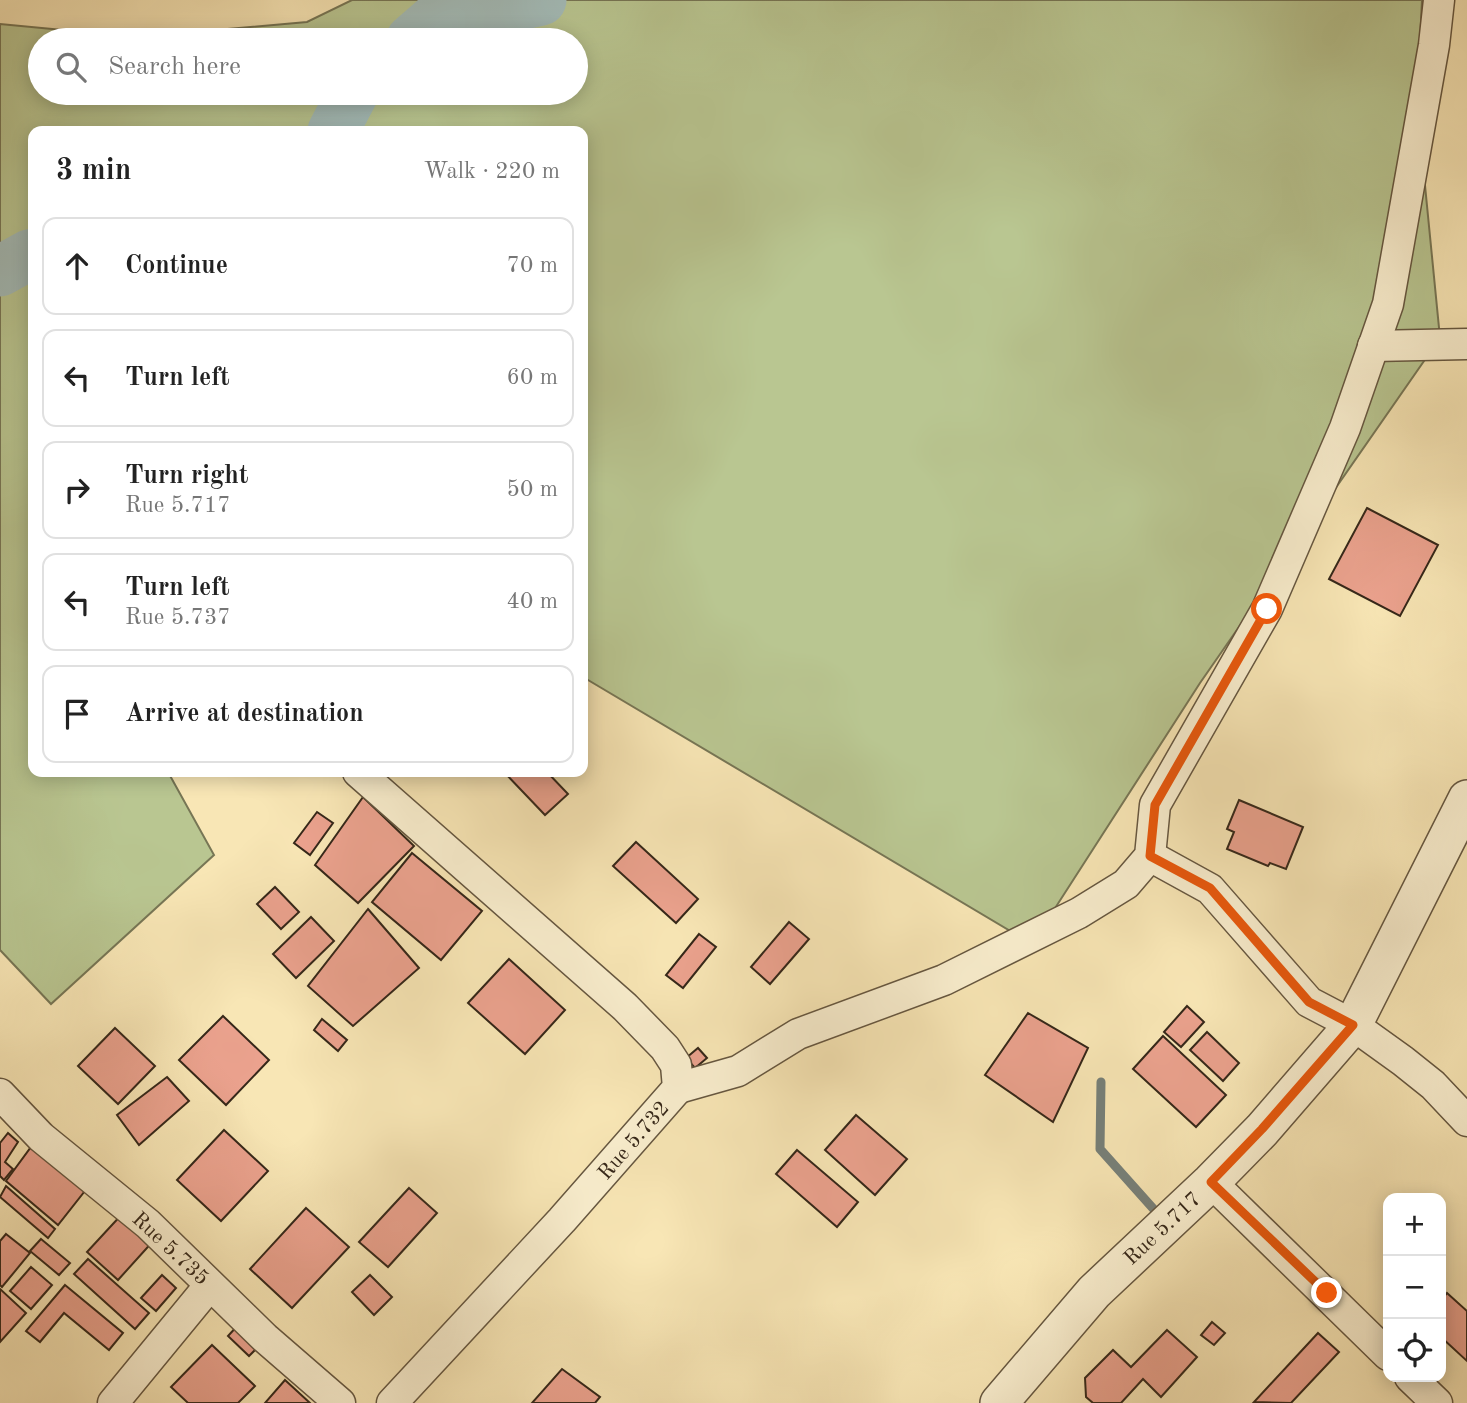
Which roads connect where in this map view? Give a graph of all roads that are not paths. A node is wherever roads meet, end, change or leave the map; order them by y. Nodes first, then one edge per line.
1 (1439, 0) edge
2 (1467, 344) edge
3 (1373, 346) junction
4 (364, 777) edge
5 (1467, 799) edge
6 (1150, 856) junction
7 (1353, 1025) junction
8 (678, 1088) junction
9 (0, 1094) edge
10 (1467, 1121) edge
11 (1211, 1182) junction
12 (211, 1285) junction
13 (1383, 1350) edge
14 (1415, 1382) edge
15 (1011, 1399) edge
16 (113, 1403) edge
17 (340, 1403) edge
18 (392, 1403) edge
19 (1437, 1403) edge

1 - 3 street
2 - 3 street
3 - 6 street
4 - 8 street, Rue 5.732
5 - 7 street, Rue 5.717
6 - 7 street
6 - 8 street
7 - 10 street
7 - 11 street, Rue 5.717
8 - 18 street, Rue 5.732
9 - 12 street, Rue 5.735
11 - 13 street
11 - 15 street, Rue 5.717
12 - 16 street
12 - 17 street, Rue 5.735
14 - 19 street

